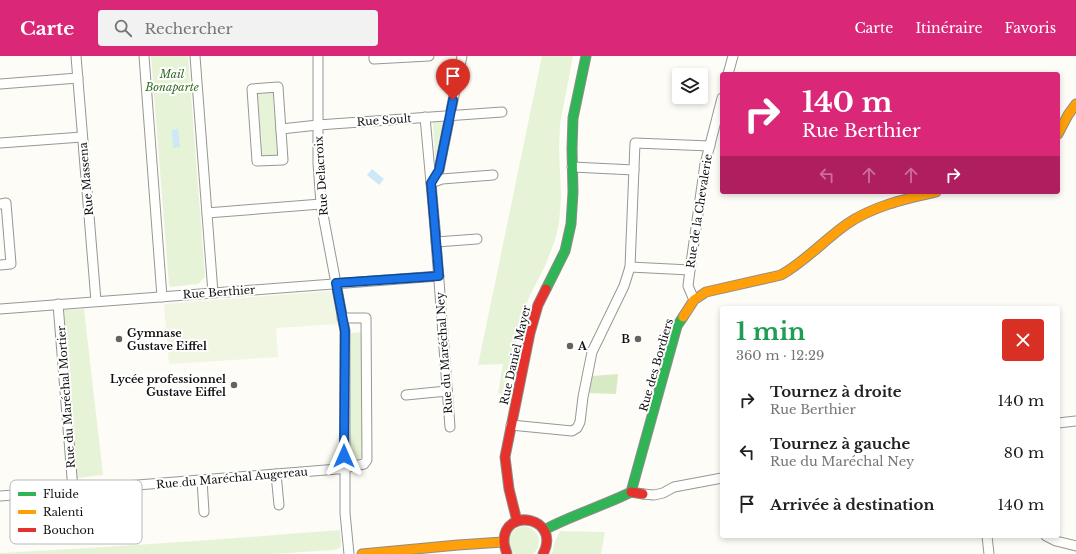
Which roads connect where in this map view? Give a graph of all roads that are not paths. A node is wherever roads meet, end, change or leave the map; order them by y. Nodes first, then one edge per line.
1 (76, 56) edge
2 (144, 56) edge
3 (195, 56) edge
4 (318, 56) edge
5 (374, 56) edge
6 (429, 56) edge
7 (462, 56) edge
8 (586, 56) edge
9 (733, 56) edge
10 (403, 57) edge
11 (729, 72) edge
12 (78, 78) junction
13 (0, 84) edge
14 (1076, 104) edge
15 (720, 106) edge
16 (502, 112) dead end
17 (450, 115) junction
18 (425, 117) junction
19 (318, 125) junction
20 (281, 129) junction
21 (1060, 130) edge
22 (82, 137) junction
23 (0, 143) edge
24 (710, 146) junction
25 (572, 167) junction
26 (634, 170) junction
27 (492, 175) dead end
28 (431, 183) junction
29 (928, 194) edge
30 (0, 204) edge
31 (321, 204) junction
32 (207, 213) junction
33 (477, 239) dead end
34 (436, 242) junction
35 (0, 265) edge
36 (630, 267) junction
37 (690, 270) junction
38 (439, 276) junction
39 (336, 283) junction
40 (213, 293) junction
41 (162, 296) junction
42 (694, 300) junction
43 (96, 302) junction
44 (58, 304) junction
45 (0, 309) edge
46 (342, 318) junction
47 (447, 392) junction
48 (406, 395) dead end
49 (1076, 421) edge
50 (1060, 423) edge
51 (511, 425) junction
52 (450, 427) dead end
53 (345, 468) junction
54 (276, 474) junction
55 (720, 478) edge
56 (72, 480) edge
57 (202, 480) junction
58 (142, 485) edge
59 (631, 492) junction
60 (10, 495) edge
61 (0, 496) edge
62 (279, 505) dead end
63 (204, 512) dead end
64 (517, 521) junction
65 (544, 530) junction
66 (987, 538) edge
67 (1050, 538) edge
68 (503, 542) junction
69 (1076, 546) edge
70 (349, 554) edge
71 (362, 554) edge
72 (507, 554) edge
73 (543, 554) edge
74 (989, 554) edge

1 - 12 street, Rue Massena
2 - 41 street
3 - 32 street
4 - 19 street, Rue Delacroix
5 - 10 street
6 - 10 street
7 - 17 street
8 - 25 street, Rue Daniel Mayer
9 - 11 street
12 - 13 street
12 - 22 street, Rue Massena
14 - 21 street
15 - 24 street, Rue de la Chevalerie
16 - 17 street, Rue Soult
17 - 18 street, Rue Soult
17 - 28 street
18 - 19 street, Rue Soult
18 - 28 street, Rue du Maréchal Ney
19 - 20 street, Rue Soult
19 - 31 street, Rue Delacroix
20 - 20 street
22 - 23 street
22 - 43 street, Rue Massena
24 - 26 street
24 - 37 street, Rue de la Chevalerie
25 - 26 street
25 - 51 street, Rue Daniel Mayer
26 - 36 street
27 - 28 street
28 - 34 street, Rue du Maréchal Ney
29 - 42 street, Rue des Bordiers
30 - 35 street
31 - 32 street
31 - 39 street, Rue Delacroix
32 - 40 street
33 - 34 street
34 - 38 street, Rue du Maréchal Ney
36 - 37 street
36 - 51 street
37 - 42 street, Rue de la Chevalerie
38 - 39 street, Rue Berthier
38 - 47 street, Rue du Maréchal Ney
39 - 40 street, Rue Berthier
39 - 46 street, Rue Delacroix
40 - 41 street, Rue Berthier
41 - 43 street, Rue Berthier
42 - 59 street, Rue des Bordiers
43 - 44 street, Rue Berthier
44 - 45 street, Rue Berthier
44 - 56 street, Rue du Maréchal Mortier
46 - 53 street, Rue Delacroix
46 - 53 street
47 - 48 street
47 - 52 street, Rue du Maréchal Ney
49 - 50 street
51 - 64 street, Rue Daniel Mayer
53 - 54 street, Rue du Maréchal Augereau
53 - 70 street, Rue Delacroix
54 - 57 street, Rue du Maréchal Augereau
54 - 62 street
55 - 59 street
57 - 58 street, Rue du Maréchal Augereau
57 - 63 street
59 - 65 street
60 - 61 street, Rue du Maréchal Augereau
64 - 65 street
64 - 68 street
65 - 73 street
66 - 74 street
67 - 69 street
68 - 71 street
68 - 72 street

